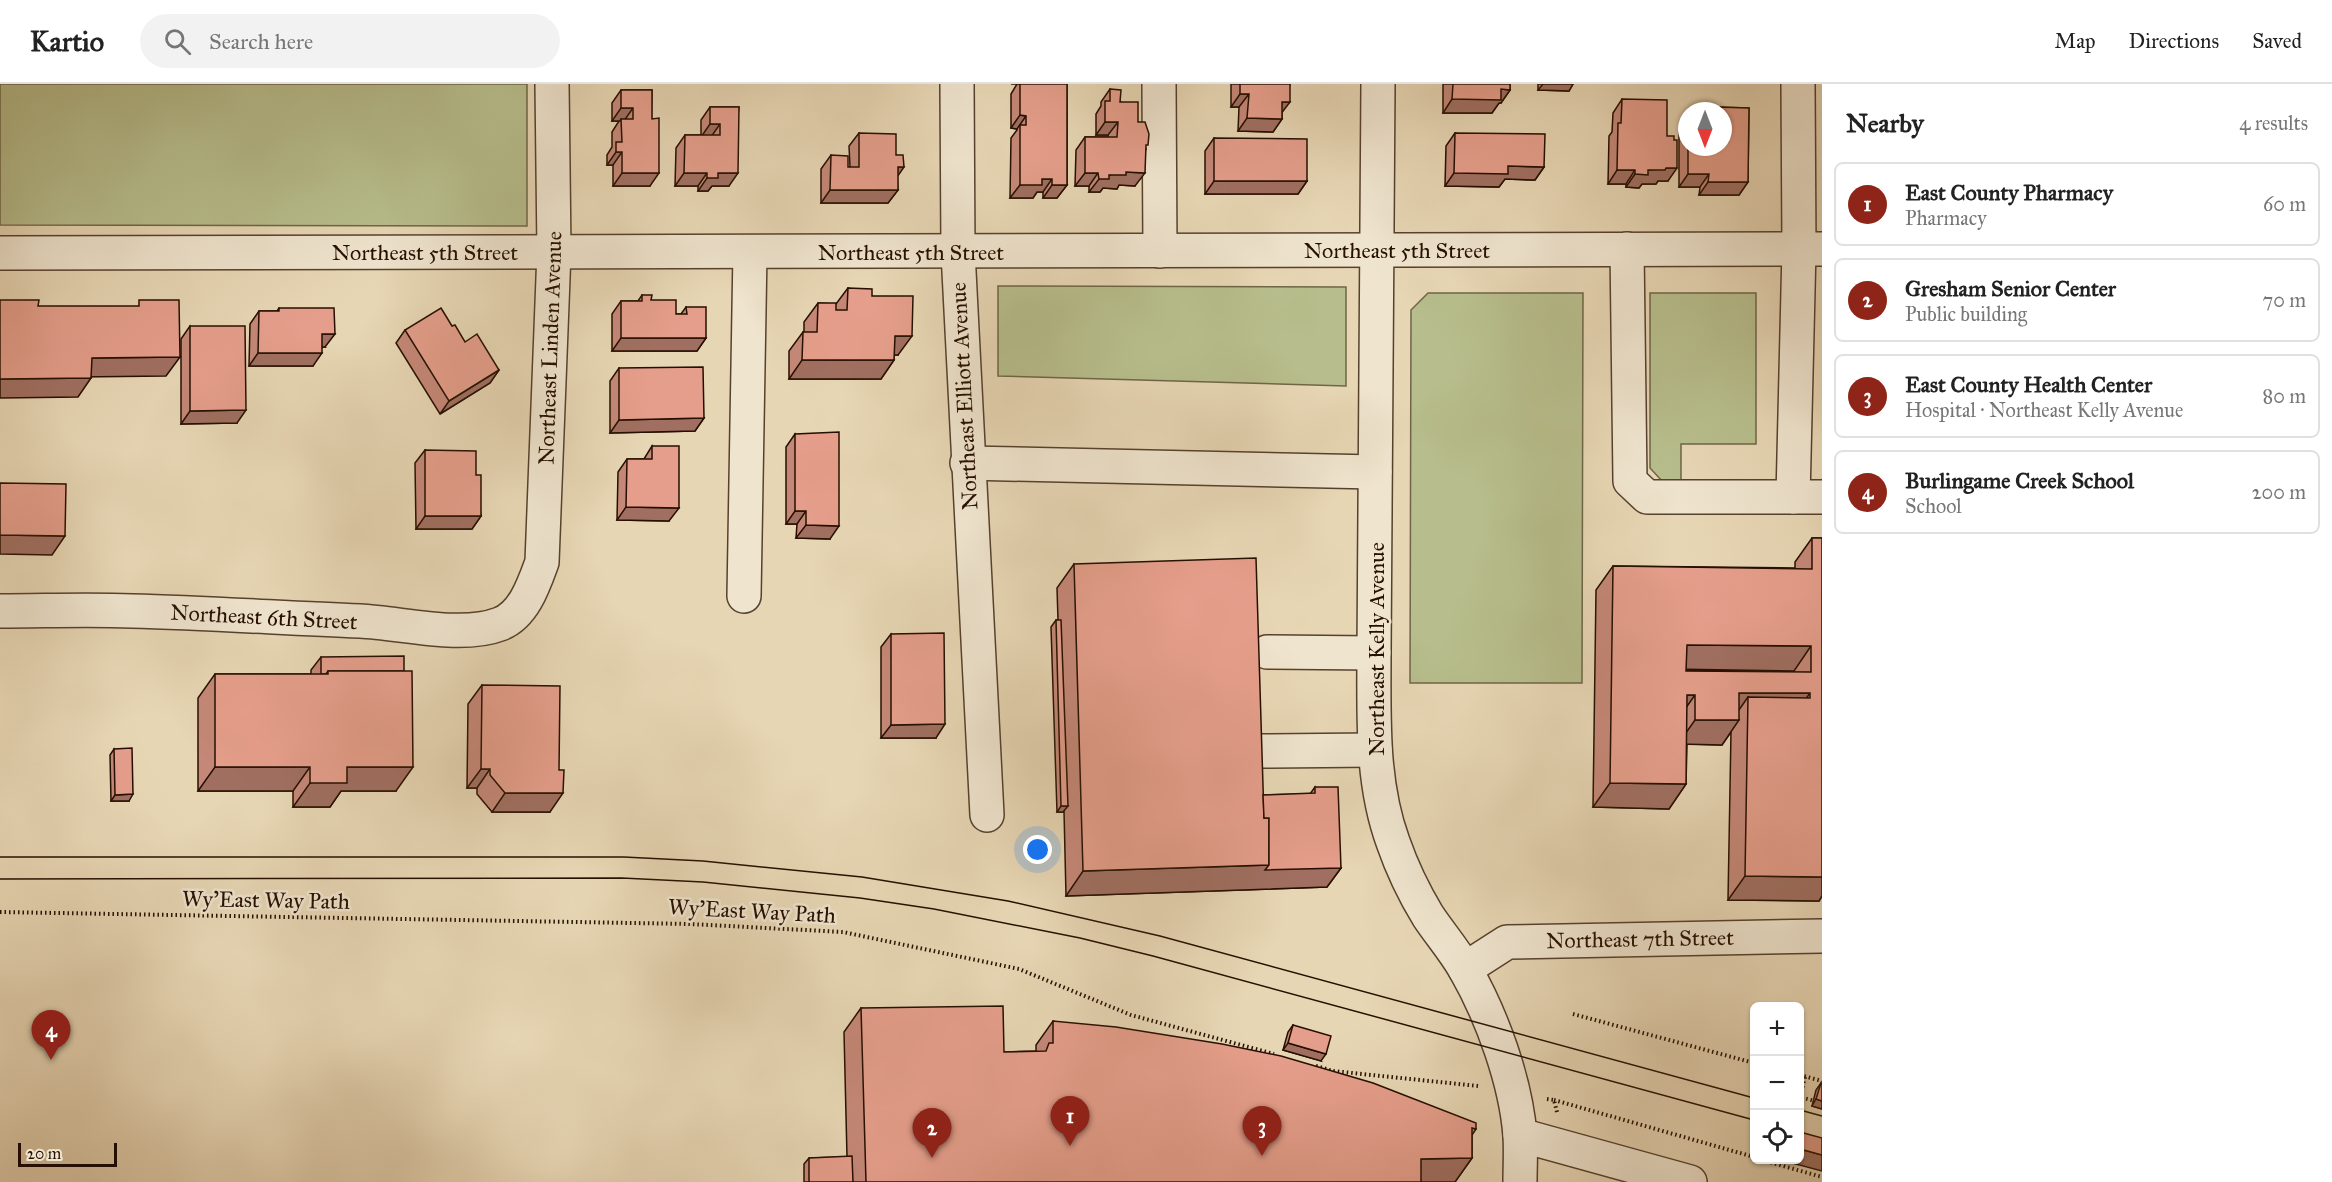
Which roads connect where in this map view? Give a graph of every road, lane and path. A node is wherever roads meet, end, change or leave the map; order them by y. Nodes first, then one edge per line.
1 (552, 84) edge
2 (957, 84) edge
3 (1159, 84) edge
4 (1378, 84) edge
5 (1798, 84) edge
6 (1628, 249) junction
7 (1810, 249) edge
8 (1377, 250) junction
9 (1160, 251) junction
10 (554, 252) junction
11 (750, 252) junction
12 (958, 252) junction
13 (0, 253) edge
14 (968, 463) junction
15 (1375, 472) junction
16 (1808, 496) edge
17 (744, 596) dead end
18 (521, 607) joint
19 (0, 611) edge
20 (1267, 652) dead end
21 (1374, 653) junction
22 (1375, 750) junction
23 (1260, 752) edge
24 (987, 815) dead end
25 (0, 912) edge
26 (1822, 936) edge
27 (1465, 969) junction
28 (1573, 1014) dead end
29 (1277, 1055) edge
30 (1750, 1062) edge
31 (1310, 1064) edge
32 (1804, 1077) edge
33 (1822, 1082) edge
34 (1481, 1086) dead end
35 (1804, 1098) edge
36 (1554, 1100) dead end
37 (1822, 1103) edge
38 (1520, 1135) junction
39 (1750, 1156) edge
40 (1778, 1164) edge
41 (1822, 1176) edge
42 (1520, 1182) edge
43 (1690, 1182) edge

1 - 10 street, Northeast Linden Avenue
2 - 12 street, Northeast Elliott Avenue
3 - 9 street
4 - 8 street, Northeast Kelly Avenue
5 - 7 street
6 - 7 street, Northeast 5th Street
6 - 8 street, Northeast 5th Street
6 - 16 street
7 - 16 street
8 - 9 street, Northeast 5th Street
8 - 15 street, Northeast Kelly Avenue
9 - 12 street, Northeast 5th Street
10 - 11 street, Northeast 5th Street
10 - 13 street, Northeast 5th Street
10 - 18 street, Northeast Linden Avenue
11 - 12 street, Northeast 5th Street
11 - 17 street
12 - 14 street, Northeast Elliott Avenue
14 - 15 street
14 - 24 street, Northeast Elliott Avenue
15 - 21 street, Northeast Kelly Avenue
18 - 19 street, Northeast 6th Street
20 - 21 street
21 - 22 street, Northeast Kelly Avenue
22 - 23 street
22 - 27 street, Northeast Kelly Avenue
25 - 29 path, Wy'East Way Path
26 - 27 street, Northeast 7th Street
27 - 38 street, Northeast Kelly Avenue
28 - 30 path
31 - 34 path
32 - 33 path
35 - 37 path
36 - 39 path
38 - 42 street, Northeast Kelly Avenue
38 - 43 street
40 - 41 path

